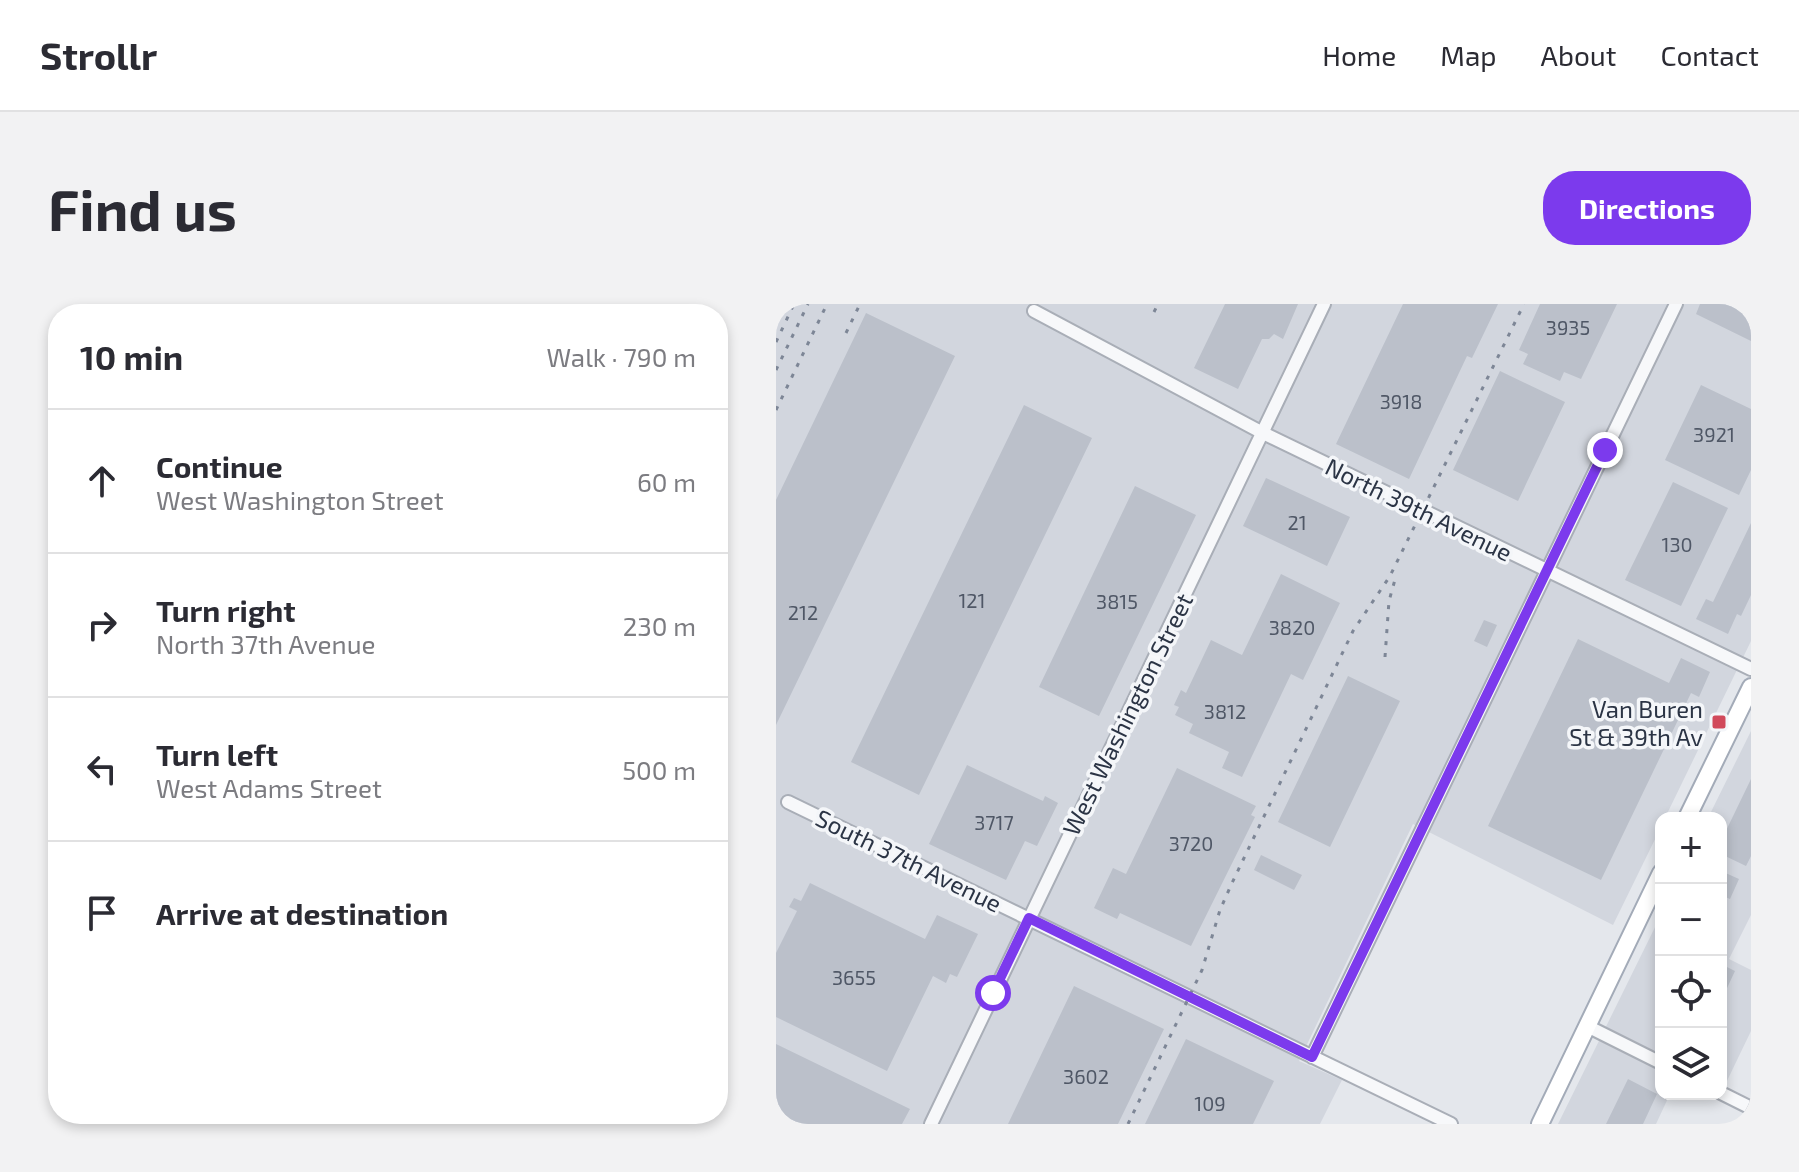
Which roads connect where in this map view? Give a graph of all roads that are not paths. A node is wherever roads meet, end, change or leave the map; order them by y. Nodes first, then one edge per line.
1 (1324, 304) edge
2 (1676, 304) edge
3 (1034, 311) dead end
4 (1261, 432) junction
5 (1547, 571) junction
6 (1751, 669) edge
7 (1751, 687) edge
8 (788, 802) dead end
9 (1690, 812) edge
10 (1656, 884) edge
11 (1029, 918) junction
12 (1587, 1026) junction
13 (1312, 1057) junction
14 (1655, 1060) edge
15 (1727, 1096) edge
16 (1751, 1108) edge
17 (931, 1124) edge
18 (1451, 1124) edge
19 (1540, 1124) edge

1 - 4 street, West Washington Street
2 - 5 street
3 - 4 street, North 39th Avenue
4 - 5 street, North 39th Avenue
4 - 11 street, West Washington Street
5 - 6 street, North 39th Avenue
5 - 13 street
7 - 9 main road
8 - 11 street, South 37th Avenue
10 - 12 main road
11 - 13 street, South 37th Avenue
11 - 17 street, West Washington Street
12 - 14 street
12 - 19 main road
13 - 18 street, South 37th Avenue
15 - 16 street

